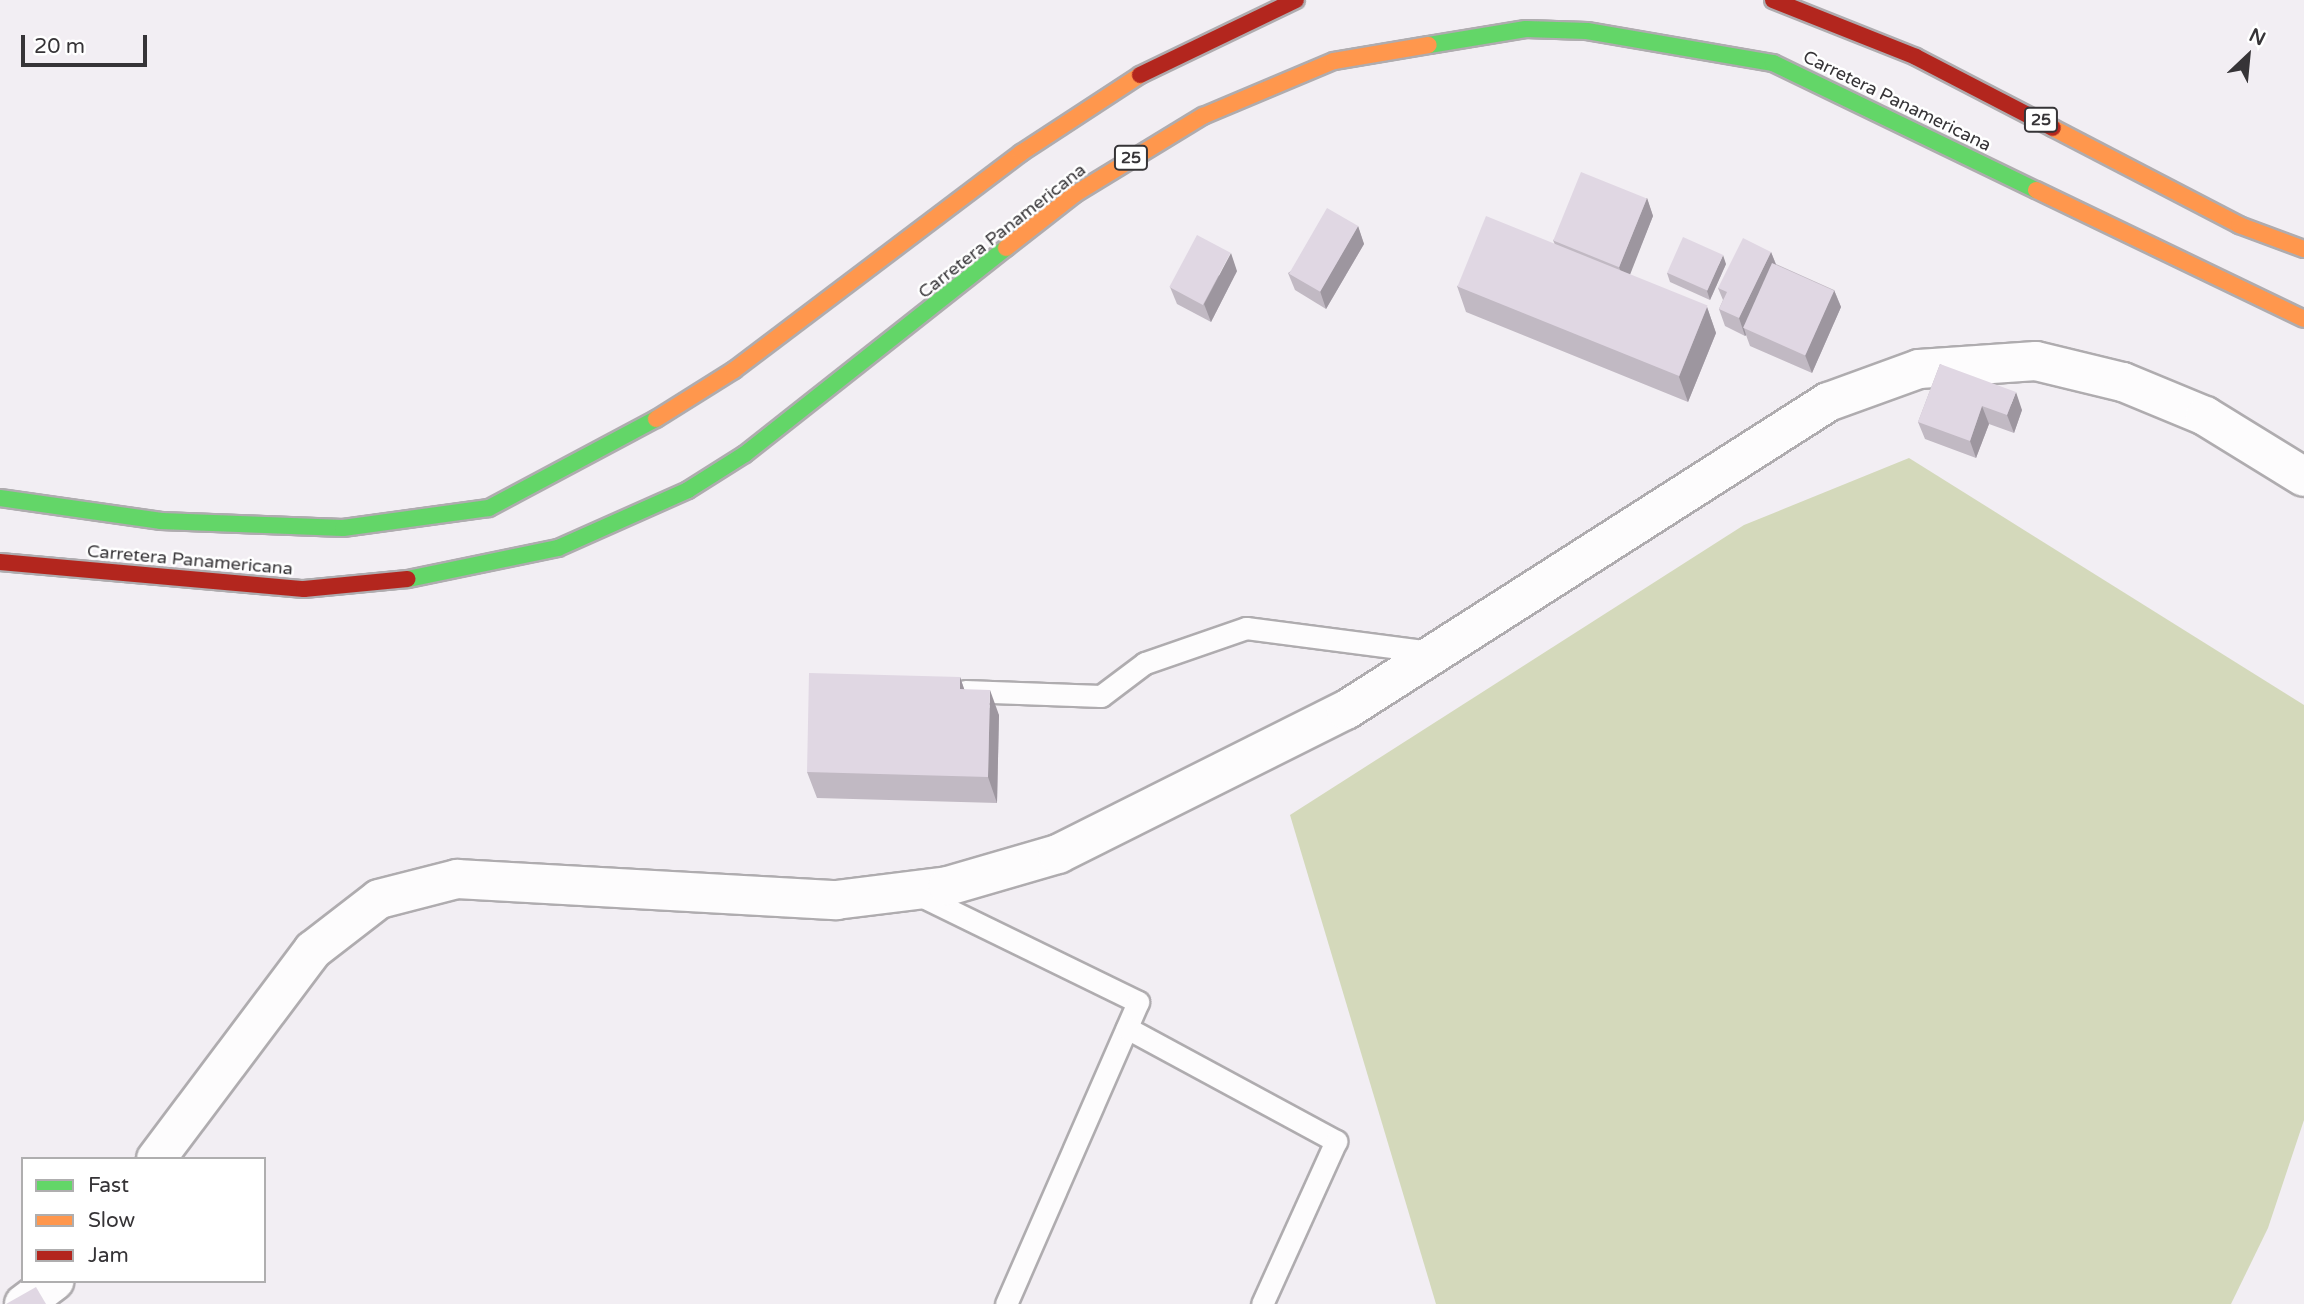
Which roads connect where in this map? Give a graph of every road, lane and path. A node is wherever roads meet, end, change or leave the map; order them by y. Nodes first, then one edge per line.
1 (1296, 0) edge
2 (1773, 0) edge
3 (2304, 249) edge
4 (2304, 319) edge
5 (2304, 477) edge
6 (0, 498) edge
7 (0, 562) edge
8 (1438, 653) junction
9 (941, 689) edge
10 (910, 891) junction
11 (1127, 1028) junction
12 (158, 1157) edge
13 (51, 1283) edge
14 (24, 1304) edge
15 (1006, 1304) edge
16 (1262, 1304) edge

1 - 6 highway, Carretera Panamericana
2 - 3 highway, 25
4 - 7 highway, Carretera Panamericana / 25
5 - 8 street
8 - 9 lane
8 - 10 street
10 - 11 lane
10 - 12 street
11 - 15 lane
11 - 16 lane
13 - 14 street

